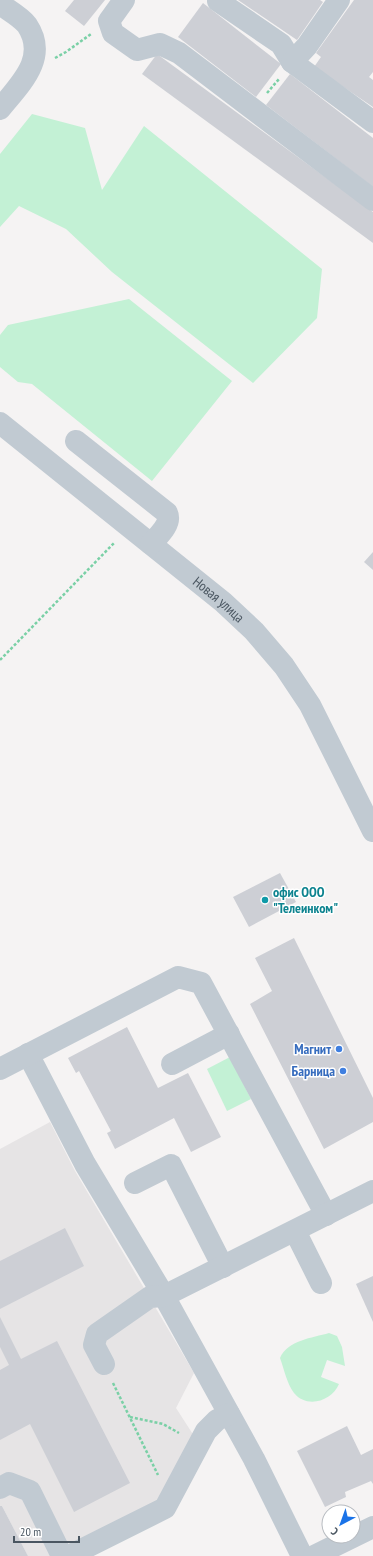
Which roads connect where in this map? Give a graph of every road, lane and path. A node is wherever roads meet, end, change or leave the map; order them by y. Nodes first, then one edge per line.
1 (124, 0) edge
2 (339, 0) edge
3 (218, 1) edge
4 (2, 6) edge
5 (109, 21) junction
6 (292, 62) junction
7 (29, 72) junction
8 (0, 109) edge
9 (254, 110) junction
10 (373, 122) edge
11 (373, 200) edge
12 (0, 423) edge
13 (76, 441) dead end
14 (129, 527) junction
15 (151, 544) junction
16 (0, 660) edge
17 (368, 809) edge
18 (373, 831) edge
19 (229, 1034) junction
20 (28, 1054) junction
21 (172, 1064) dead end
22 (0, 1069) edge
23 (135, 1183) dead end
24 (373, 1191) edge
25 (326, 1215) junction
26 (295, 1231) junction
27 (223, 1267) junction
28 (321, 1283) dead end
29 (164, 1296) junction
30 (104, 1364) joint
31 (229, 1414) junction
32 (130, 1417) junction
33 (199, 1444) junction
34 (0, 1488) edge
35 (170, 1499) junction
36 (373, 1527) edge
37 (62, 1556) edge
38 (69, 1556) edge
39 (302, 1556) edge
40 (314, 1556) edge

1 - 5 street
2 - 6 street
3 - 6 street
4 - 7 street
5 - 7 path
5 - 9 street
6 - 9 path
6 - 10 street
7 - 8 street
9 - 11 street
12 - 14 street, Новая улица
13 - 15 street
14 - 15 street, Новая улица
14 - 16 path
15 - 17 street, Новая улица
17 - 18 street, Новая улица
19 - 20 street
19 - 21 street
19 - 25 street
20 - 22 street
20 - 29 street
23 - 27 street
24 - 25 street
25 - 26 street
26 - 27 street
26 - 28 street
27 - 29 street
29 - 30 street
29 - 31 street
30 - 32 path
31 - 33 street
31 - 39 street
32 - 33 path
32 - 35 path
33 - 35 street
34 - 37 street
35 - 38 street
36 - 40 street

